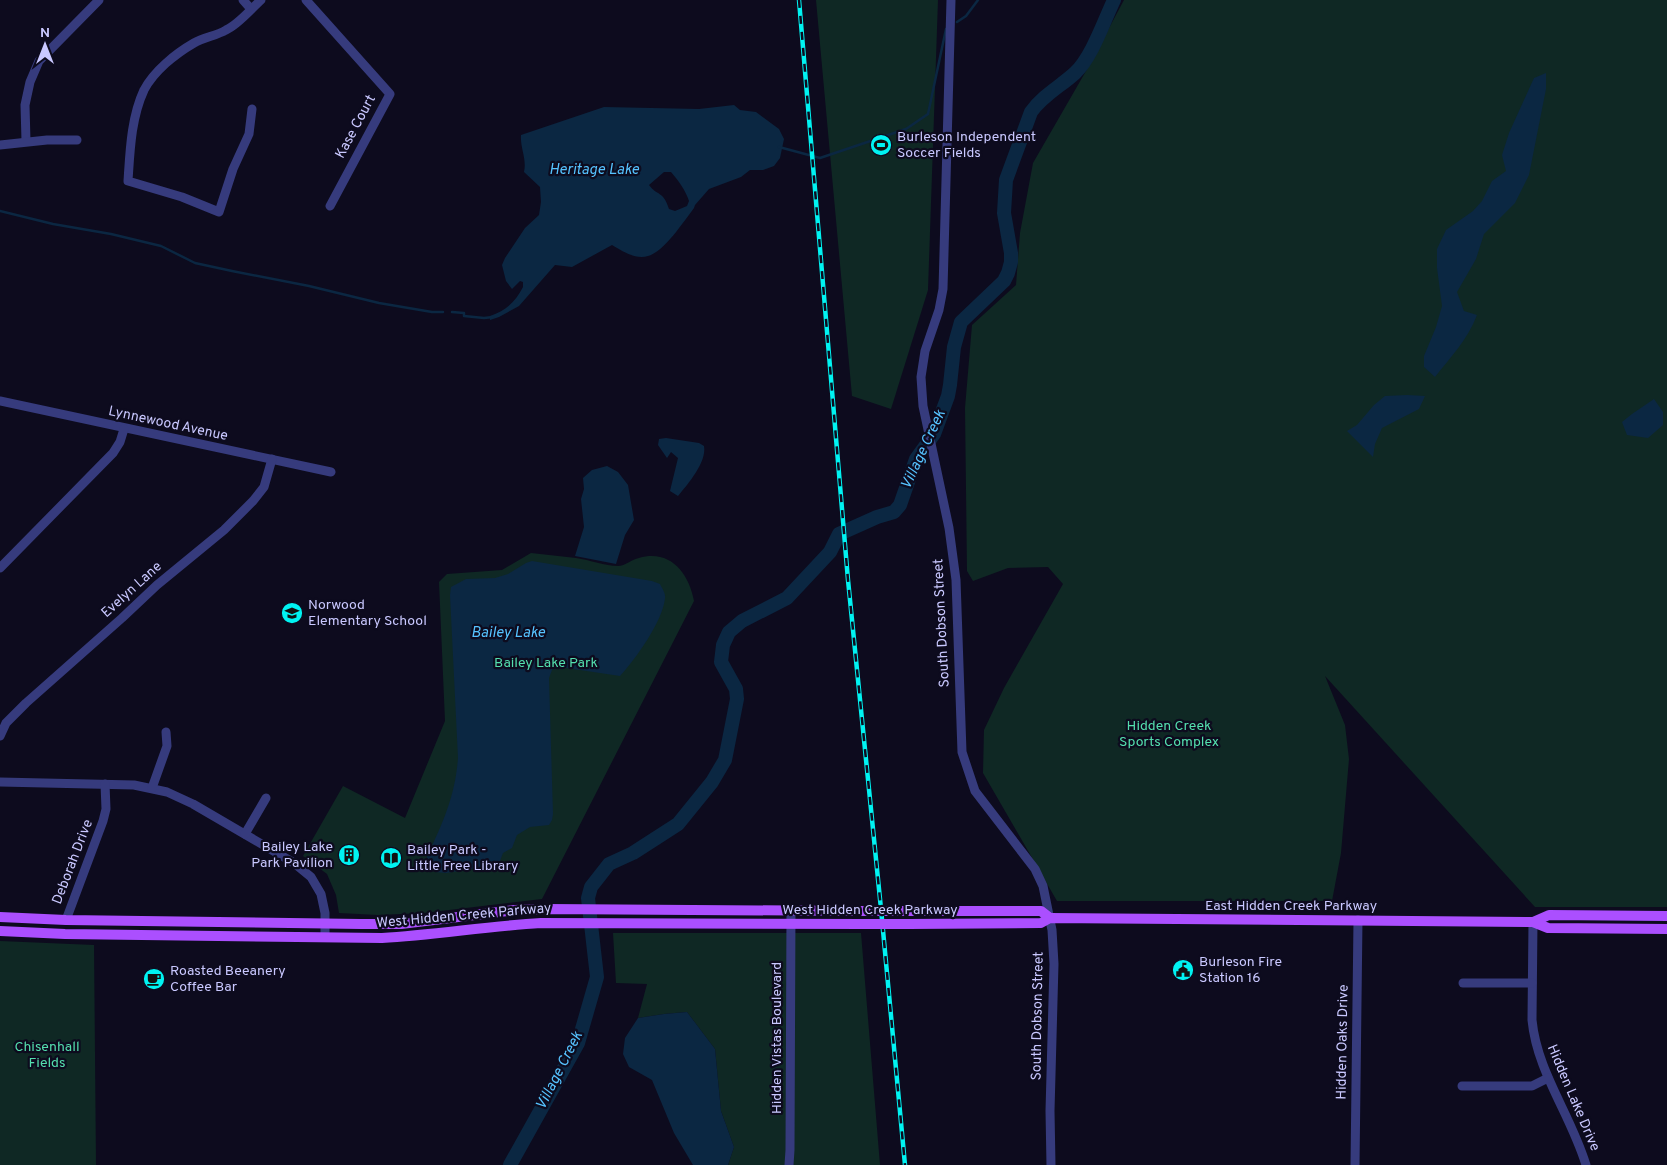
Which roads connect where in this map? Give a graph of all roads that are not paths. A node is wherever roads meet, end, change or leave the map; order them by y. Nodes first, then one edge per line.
1 (99, 0) edge
2 (243, 0) edge
3 (261, 0) edge
4 (306, 0) edge
5 (951, 0) edge
6 (251, 8) junction
7 (252, 109) dead end
8 (77, 140) dead end
9 (26, 141) junction
10 (0, 145) edge
11 (330, 206) dead end
12 (0, 403) edge
13 (124, 428) junction
14 (272, 459) junction
15 (331, 472) dead end
16 (0, 568) edge
17 (166, 732) dead end
18 (0, 736) edge
19 (0, 782) edge
20 (105, 784) junction
21 (152, 788) junction
22 (266, 798) dead end
23 (245, 834) junction
24 (791, 910) junction
25 (1667, 916) edge
26 (0, 917) edge
27 (1050, 918) junction
28 (66, 920) junction
29 (1358, 920) junction
30 (1533, 922) junction
31 (325, 923) junction
32 (791, 924) junction
33 (0, 930) edge
34 (1667, 930) edge
35 (325, 937) junction
36 (1463, 983) dead end
37 (1532, 983) junction
38 (1548, 1078) junction
39 (1462, 1086) dead end
40 (789, 1165) edge
41 (1051, 1165) edge
42 (1355, 1165) edge
43 (1586, 1165) edge

1 - 9 street
2 - 6 street
3 - 6 street
4 - 11 street, Kase Court
5 - 27 street, South Dobson Street
6 - 7 street
8 - 9 street
9 - 10 street
12 - 13 street, Lynnewood Avenue
13 - 14 street, Lynnewood Avenue
13 - 16 street
14 - 15 street, Lynnewood Avenue
14 - 18 street, Evelyn Lane
17 - 21 street
19 - 20 street
20 - 21 street
20 - 28 street, Deborah Drive
21 - 23 street
22 - 23 street
23 - 31 street
24 - 27 main road, West Hidden Creek Parkway, bridge
24 - 31 main road, West Hidden Creek Parkway
24 - 32 street, Hidden Vistas Boulevard
25 - 30 main road, East Hidden Creek Parkway
26 - 28 main road, West Hidden Creek Parkway
27 - 29 main road, East Hidden Creek Parkway
27 - 32 main road, West Hidden Creek Parkway, bridge
27 - 41 street, South Dobson Street
28 - 31 main road, West Hidden Creek Parkway
29 - 30 main road, East Hidden Creek Parkway
29 - 42 street, Hidden Oaks Drive
30 - 34 main road, East Hidden Creek Parkway
30 - 37 street, Hidden Lake Drive
31 - 35 street
32 - 35 main road, West Hidden Creek Parkway
32 - 40 street, Hidden Vistas Boulevard
33 - 35 main road, West Hidden Creek Parkway
36 - 37 street
37 - 38 street, Hidden Lake Drive
38 - 39 street
38 - 43 street, Hidden Lake Drive

